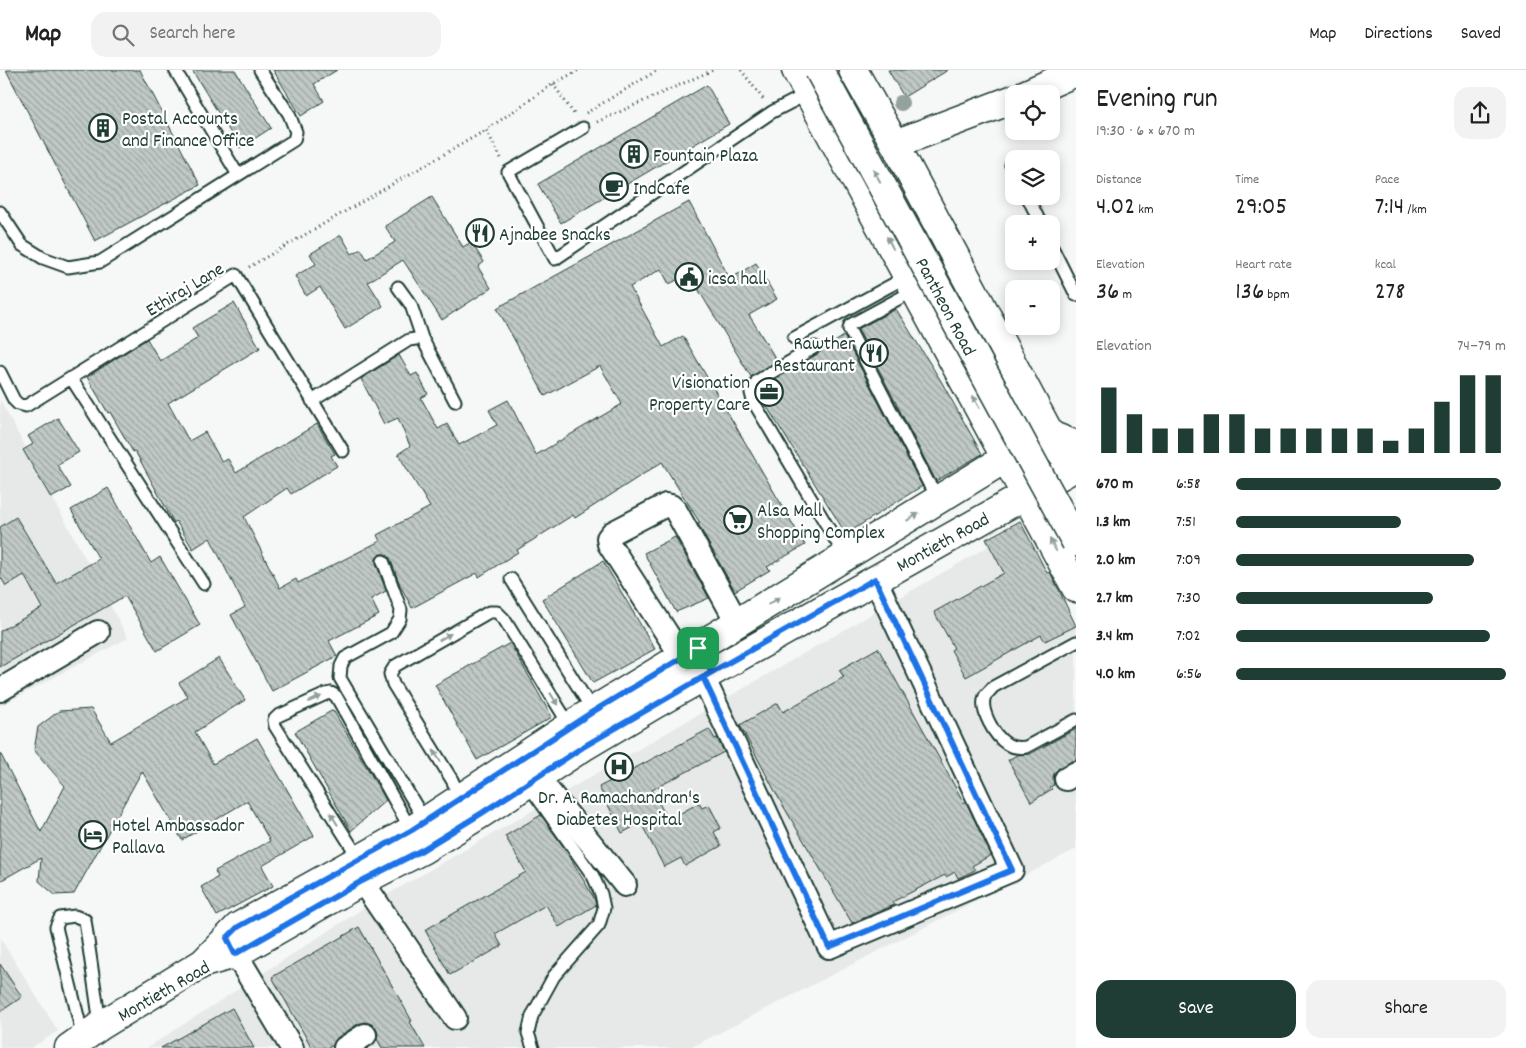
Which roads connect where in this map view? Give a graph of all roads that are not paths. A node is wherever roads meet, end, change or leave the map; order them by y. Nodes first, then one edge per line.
1 (175, 70) edge
2 (260, 70) edge
3 (837, 70) edge
4 (853, 70) edge
5 (1076, 72) edge
6 (808, 78) edge
7 (1046, 85) edge
8 (1005, 102) edge
9 (580, 123) road end
10 (896, 144) junction
11 (238, 176) junction
12 (0, 212) edge
13 (1060, 263) edge
14 (911, 283) junction
15 (398, 286) dead end
16 (1076, 295) edge
17 (997, 335) junction
18 (422, 338) junction
19 (794, 338) dead end
20 (816, 347) dead end
21 (952, 358) junction
22 (0, 372) edge
23 (71, 378) junction
24 (455, 400) dead end
25 (312, 401) junction
26 (1050, 435) junction
27 (343, 451) dead end
28 (1006, 458) junction
29 (1075, 460) edge
30 (1026, 495) junction
31 (941, 500) junction
32 (1076, 506) edge
33 (1076, 542) edge
34 (846, 558) junction
35 (383, 561) dead end
36 (511, 579) dead end
37 (875, 579) junction
38 (204, 584) dead end
39 (1076, 588) edge
40 (738, 624) junction
41 (98, 632) dead end
42 (1076, 642) edge
43 (690, 652) junction
44 (707, 674) junction
45 (0, 690) edge
46 (594, 711) junction
47 (1076, 720) edge
48 (571, 727) junction
49 (532, 780) junction
50 (461, 799) junction
51 (418, 826) junction
52 (361, 871) junction
53 (625, 885) dead end
54 (231, 946) junction
55 (455, 1018) dead end
56 (366, 1035) dead end
57 (84, 1037) edge
58 (292, 1048) edge
59 (345, 1048) edge
60 (533, 1048) edge

1 - 11 lane
2 - 11 lane
3 - 32 main road
4 - 10 main road
5 - 7 main road
6 - 9 lane
14 -> 6 main road
33 -> 6 main road, Pantheon Road, bridge
8 - 10 main road
10 - 17 main road
11 - 12 lane
13 - 16 lane
14 - 19 lane
14 - 21 main road
14 - 31 lane
15 - 18 lane
17 - 21 main road
17 - 26 main road
18 - 24 lane
18 - 25 lane
20 - 34 lane
28 -> 21 main road
22 - 23 lane, Ethiraj Lane
23 - 25 lane, Ethiraj Lane
23 - 38 lane
25 - 27 lane, Ethiraj Lane
26 - 28 main road
26 - 29 main road
28 - 30 main road
28 - 31 main road
29 - 30 main road, Montieth Road
30 - 37 main road, Montieth Road
39 -> 30 main road
34 -> 31 main road
40 -> 34 main road
35 - 51 lane
36 - 46 lane
37 - 44 main road, Montieth Road
37 - 44 street
40 - 43 main road
40 - 43 street
41 - 45 street
42 - 47 lane
43 - 44 main road
43 - 46 main road
44 - 49 main road, Montieth Road
46 - 48 main road
48 - 50 main road
50 -> 48 lane
49 - 52 main road, Montieth Road
49 - 53 street
49 - 60 lane
50 - 51 main road
51 - 52 main road
52 -> 51 lane
52 - 54 main road, Montieth Road
52 - 55 street
54 - 57 main road, Montieth Road
54 - 58 street
56 - 59 street
57 - 57 lane

